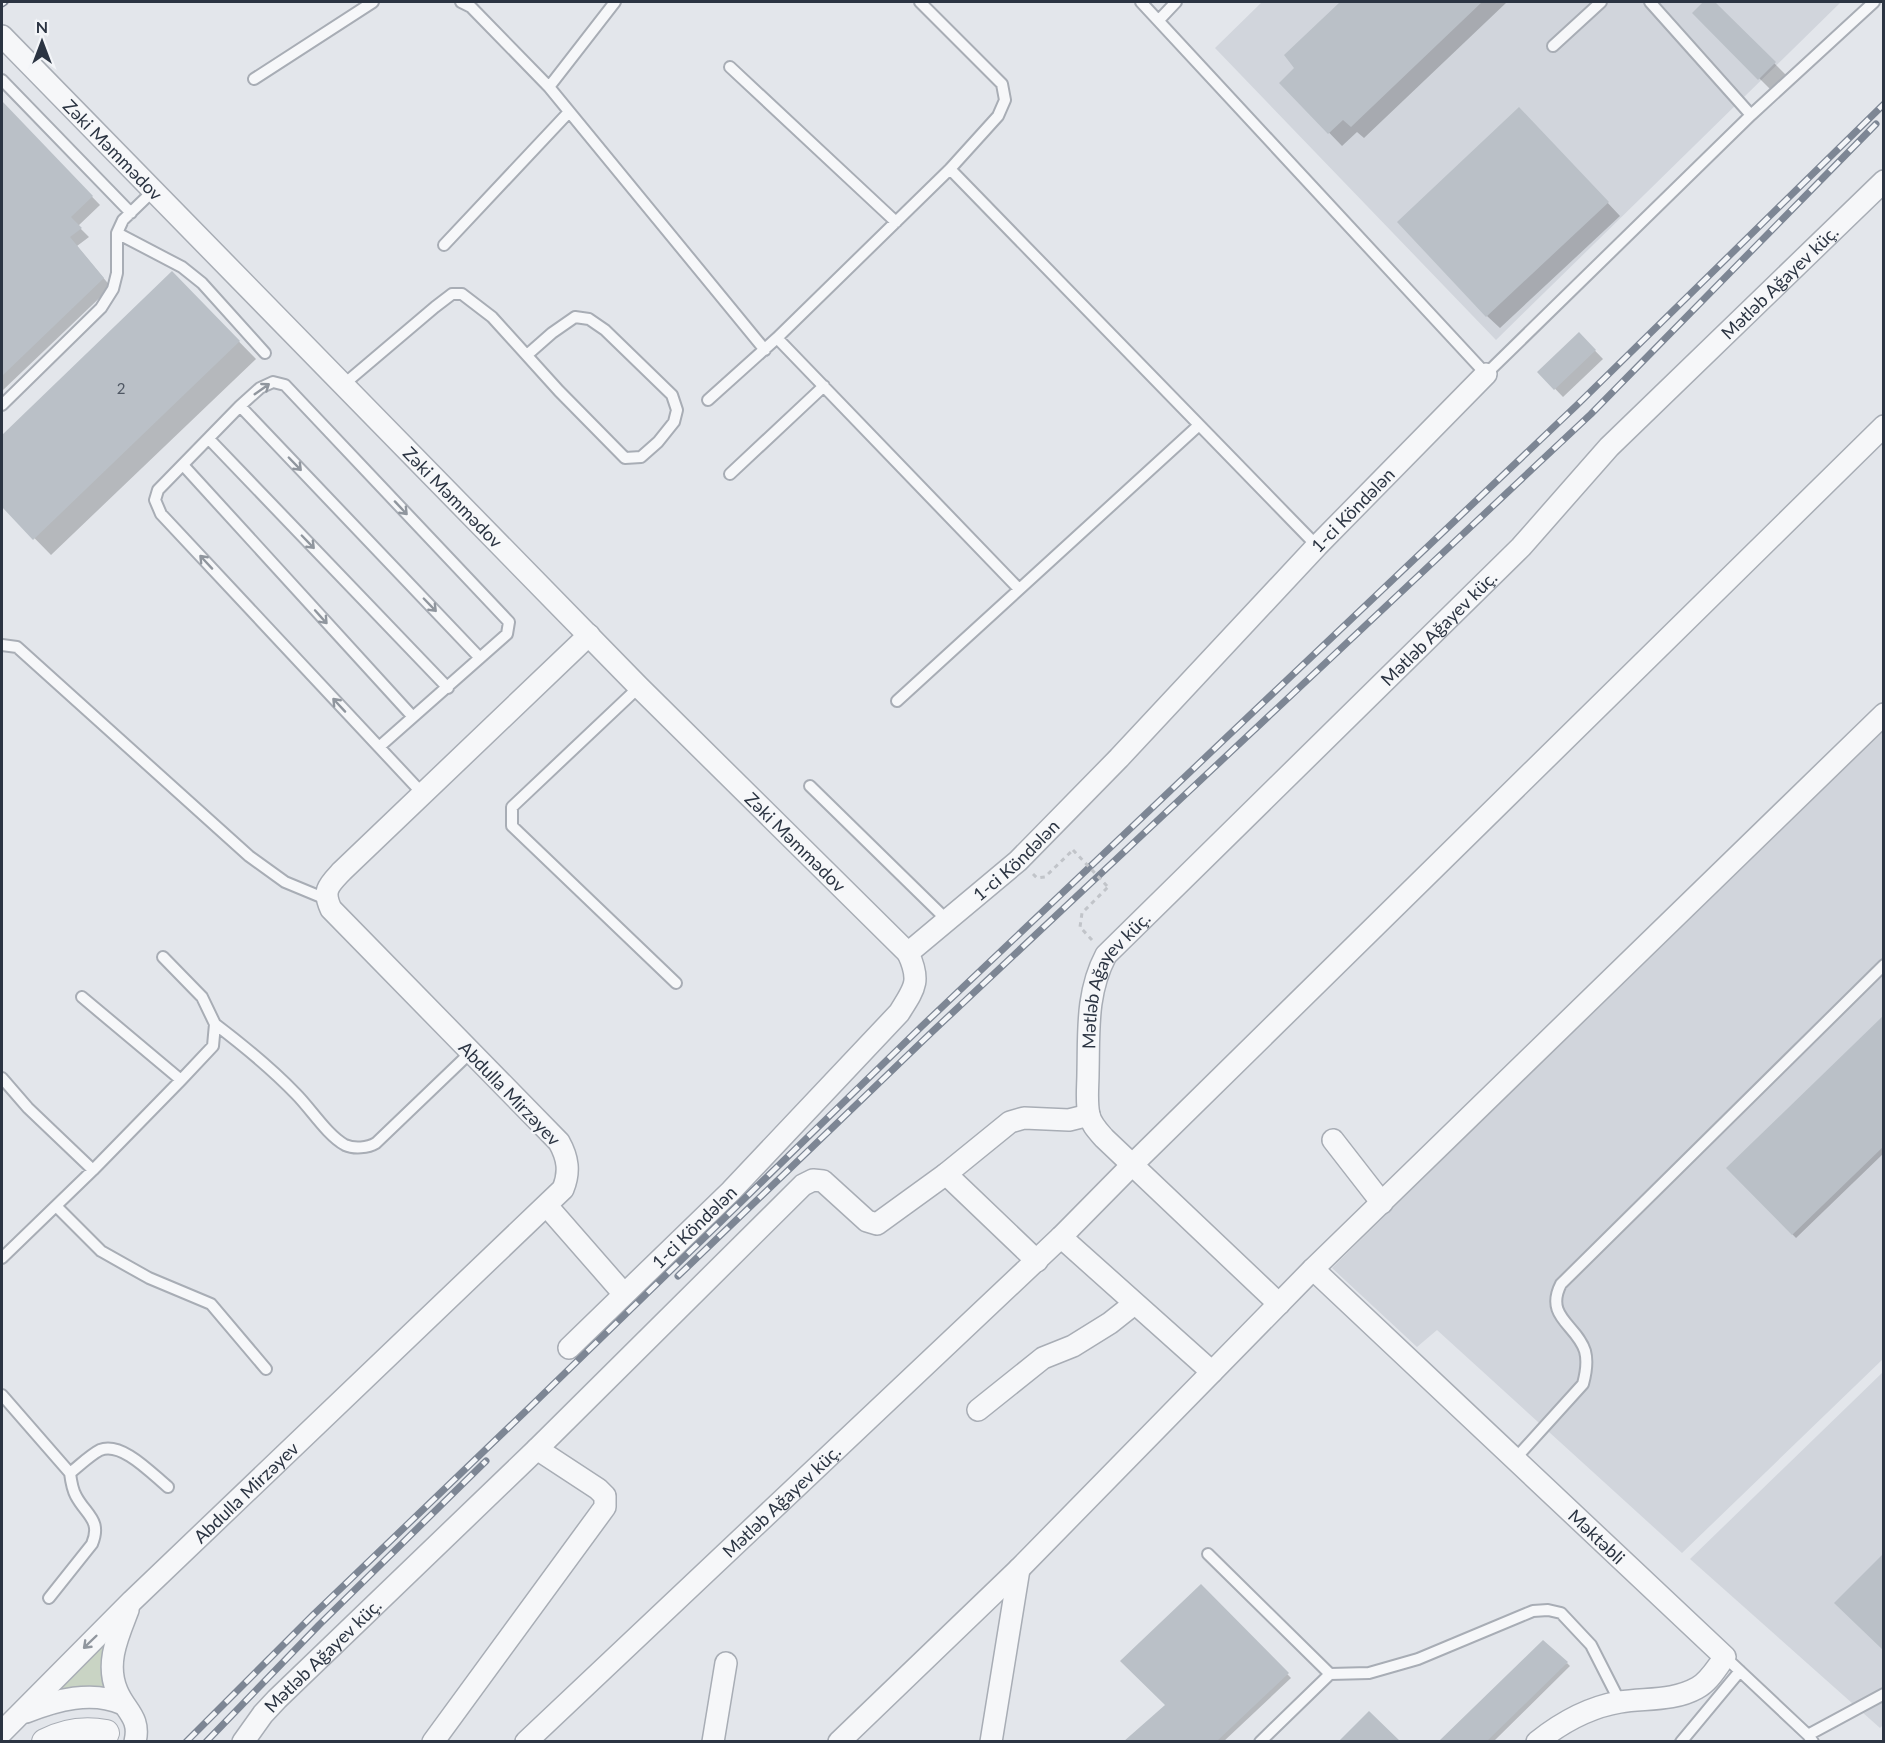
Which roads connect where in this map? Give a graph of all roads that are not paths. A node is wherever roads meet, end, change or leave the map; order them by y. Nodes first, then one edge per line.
1 (373, 2) edge
2 (461, 2) edge
3 (615, 2) edge
4 (920, 2) edge
5 (1141, 2) edge
6 (1176, 2) edge
7 (1601, 2) edge
8 (1874, 2) edge
9 (1653, 3) edge
10 (1159, 20) junction
11 (3, 40) edge
12 (1553, 46) dead end
13 (730, 67) dead end
14 (254, 79) dead end
15 (2, 80) edge
16 (549, 87) junction
17 (569, 112) junction
18 (1751, 116) junction
19 (950, 169) junction
20 (1884, 182) edge
21 (152, 192) junction
22 (131, 213) junction
23 (896, 222) junction
24 (117, 233) junction
25 (444, 245) dead end
26 (777, 338) junction
27 (765, 350) junction
28 (266, 353) dead end
29 (527, 355) junction
30 (1486, 374) junction
31 (343, 385) junction
32 (824, 386) junction
33 (708, 400) dead end
34 (2, 405) edge
35 (240, 406) junction
36 (1198, 426) junction
37 (1884, 426) edge
38 (209, 439) junction
39 (183, 465) junction
40 (730, 474) dead end
41 (1317, 546) junction
42 (1019, 589) junction
43 (589, 635) junction
44 (2, 645) edge
45 (480, 658) junction
46 (639, 687) junction
47 (448, 688) junction
48 (897, 700) dead end
49 (1884, 714) edge
50 (413, 717) junction
51 (379, 747) junction
52 (810, 786) dead end
53 (422, 794) junction
54 (326, 899) junction
55 (947, 920) junction
56 (909, 953) junction
57 (162, 957) dead end
58 (1884, 965) edge
59 (676, 983) dead end
60 (82, 997) dead end
61 (215, 1024) junction
62 (471, 1052) junction
63 (2, 1078) edge
64 (181, 1080) junction
65 (1089, 1115) junction
66 (1333, 1140) dead end
67 (1133, 1164) junction
68 (93, 1170) junction
69 (946, 1174) junction
70 (1383, 1203) junction
71 (56, 1206) junction
72 (547, 1206) junction
73 (1061, 1237) junction
74 (2, 1258) edge
75 (1036, 1261) junction
76 (1313, 1269) junction
77 (624, 1294) junction
78 (1134, 1304) junction
79 (1279, 1304) junction
80 (569, 1348) dead end
81 (266, 1369) dead end
82 (1212, 1372) junction
83 (2, 1395) edge
84 (978, 1410) dead end
85 (537, 1449) junction
86 (1515, 1460) junction
87 (70, 1473) junction
88 (168, 1487) dead end
89 (1208, 1554) dead end
90 (1019, 1569) junction
91 (49, 1598) dead end
92 (132, 1601) junction
93 (726, 1663) dead end
94 (1733, 1664) junction
95 (1330, 1674) junction
96 (1884, 1694) edge
97 (1620, 1702) junction
98 (123, 1704) junction
99 (20, 1714) junction
100 (2, 1732) edge
101 (106, 1733) dead end
102 (1811, 1738) edge
103 (45, 1742) edge
104 (135, 1742) edge
105 (243, 1742) edge
106 (433, 1742) edge
107 (526, 1742) edge
108 (713, 1742) edge
109 (839, 1742) edge
110 (991, 1742) edge
111 (1260, 1742) edge
112 (1538, 1742) edge
113 (1682, 1742) edge
114 (1820, 1742) edge

1 - 14 lane
2 - 16 lane
3 - 16 lane
4 - 19 lane
5 - 10 lane
6 - 10 lane
7 - 12 lane
8 - 18 lane
9 - 18 lane
10 - 30 lane
11 - 21 street, Zəki Məmmədov
13 - 23 lane
15 - 22 lane
16 - 17 lane
17 - 25 lane
17 - 27 lane
18 - 30 lane
19 - 23 lane
19 - 36 lane
20 - 65 street, Mətləb Ağayev küç.
21 - 22 lane
21 - 31 street, Zəki Məmmədov
22 - 24 lane
23 - 26 lane
24 - 28 lane
24 - 34 lane
26 - 27 lane
26 - 32 lane
27 - 33 lane
29 - 29 lane
29 - 31 lane
30 - 41 street, 1-ci Köndələn
31 - 43 street, Zəki Məmmədov
32 - 40 lane
32 - 42 lane
35 - 38 lane
35 -> 45 lane
35 -> 45 lane
36 - 41 lane
36 - 42 lane
37 - 67 street, Mətləb Ağayev küç.
38 - 39 lane
38 -> 47 lane
39 -> 50 lane
51 -> 39 lane
41 - 55 street, 1-ci Köndələn
42 - 48 lane
43 - 46 street, Zəki Məmmədov
43 - 53 street
44 - 54 lane
45 - 47 lane
46 - 56 street, Zəki Məmmədov
46 - 59 lane
47 - 50 lane
49 - 70 street
50 - 51 lane
51 - 53 lane
52 - 55 lane
53 - 54 street
54 - 62 street, Abdulla Mirzəyev
55 - 56 street, 1-ci Köndələn
56 - 77 street, 1-ci Köndələn
57 - 61 lane
58 - 86 lane
60 - 64 lane
61 - 62 lane
61 - 64 lane
62 - 72 street, Abdulla Mirzəyev
63 - 68 lane
64 - 68 lane
65 - 67 street
65 - 69 street, Mətləb Ağayev küç.
66 - 70 street
67 - 73 street, Mətləb Ağayev küç.
67 - 79 street
68 - 71 lane
69 - 75 street
69 - 85 street, Mətləb Ağayev küç.
70 - 76 street
71 - 74 lane
71 - 81 lane
72 - 77 street
72 - 92 street, Abdulla Mirzəyev
73 - 75 street, Mətləb Ağayev küç.
73 - 78 street
75 - 107 street, Mətləb Ağayev küç.
76 - 79 street
76 - 86 street, Məktəbli
77 - 80 street, 1-ci Köndələn
78 - 82 street
78 - 84 street
79 - 82 street
82 - 90 street
83 - 87 lane
85 - 105 street, Mətləb Ağayev küç.
85 - 106 street
86 - 94 street, Məktəbli
87 - 88 lane
87 - 91 lane
89 - 95 lane
90 - 109 street
90 - 110 street
92 - 98 street
92 -> 99 street, Abdulla Mirzəyev
93 - 108 street
94 - 97 street
94 - 102 lane
94 - 113 lane
95 - 97 lane
95 - 111 lane
96 - 102 lane
97 - 112 street
98 - 99 street
98 - 104 street
99 - 100 street, Abdulla Mirzəyev
101 - 103 street
102 - 114 lane

